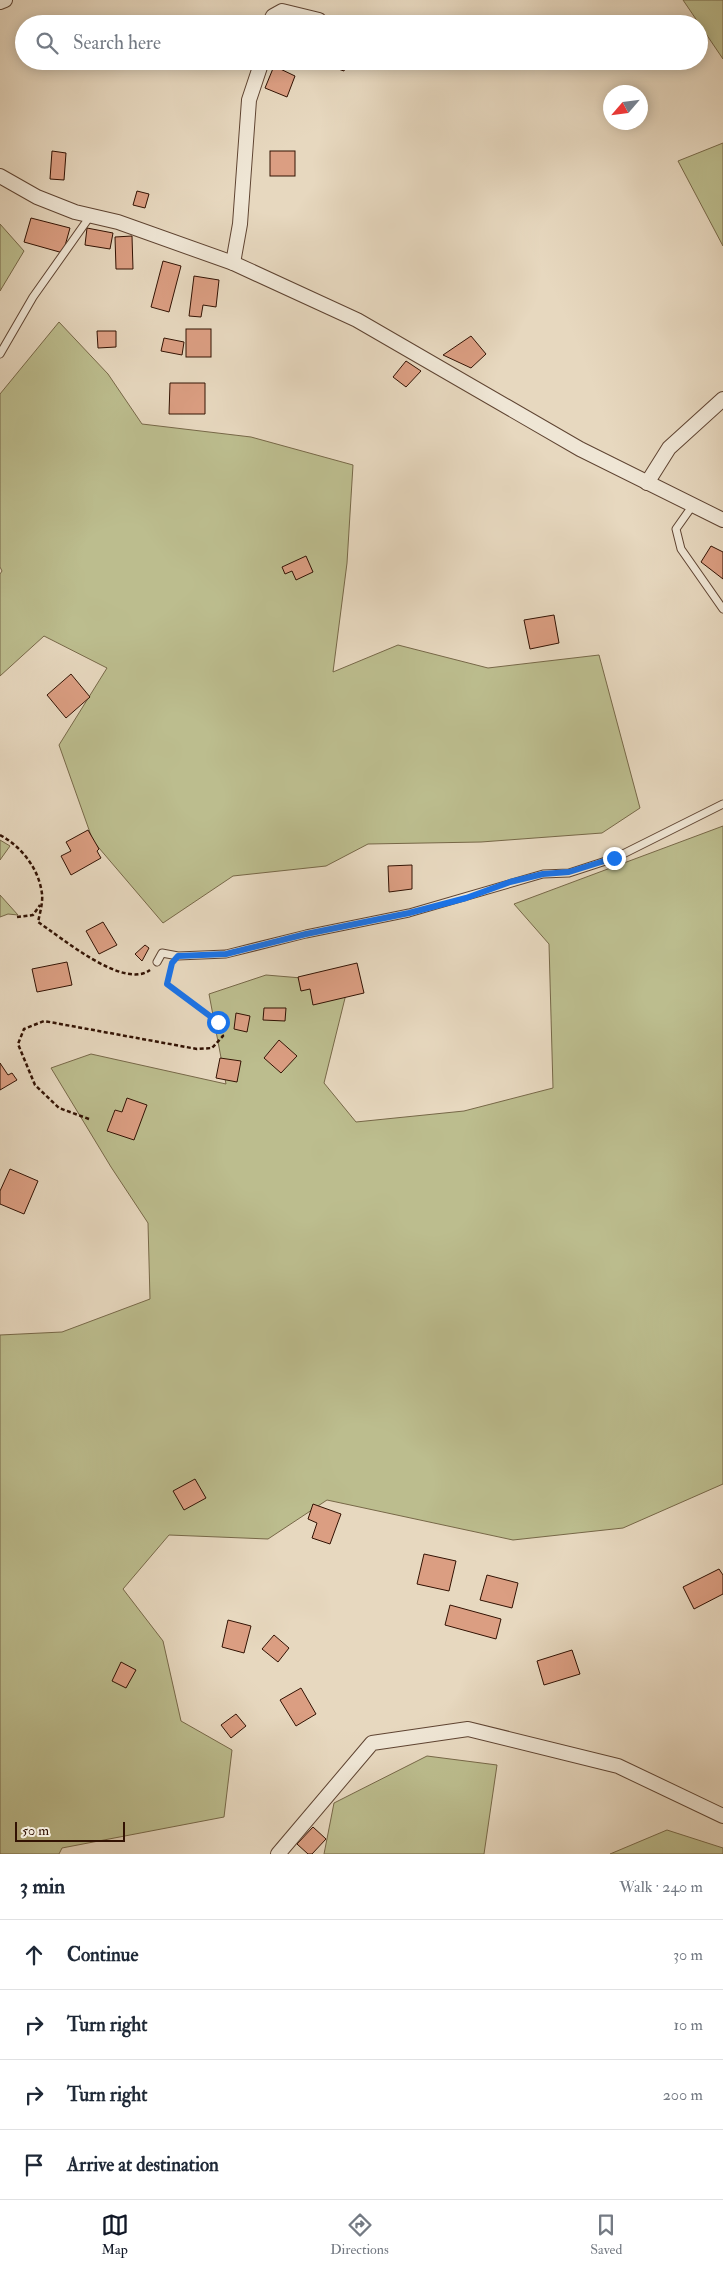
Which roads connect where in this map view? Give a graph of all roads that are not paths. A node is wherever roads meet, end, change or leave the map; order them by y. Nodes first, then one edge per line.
1 (5, 0) edge
2 (0, 2) edge
3 (276, 15) edge
4 (298, 15) edge
5 (259, 70) edge
6 (0, 176) edge
7 (91, 215) junction
8 (233, 263) junction
9 (0, 354) edge
10 (723, 399) edge
11 (646, 483) junction
12 (693, 505) junction
13 (723, 520) edge
14 (723, 609) edge
15 (723, 804) edge
16 (157, 962) road end
17 (723, 1816) edge
18 (278, 1854) edge

1 - 2 street
3 - 4 street
5 - 8 street
6 - 7 street
7 - 8 street
7 - 9 lane
8 - 11 street
10 - 11 street
11 - 12 street
12 - 13 street
12 - 14 lane
15 - 16 lane
17 - 18 street

